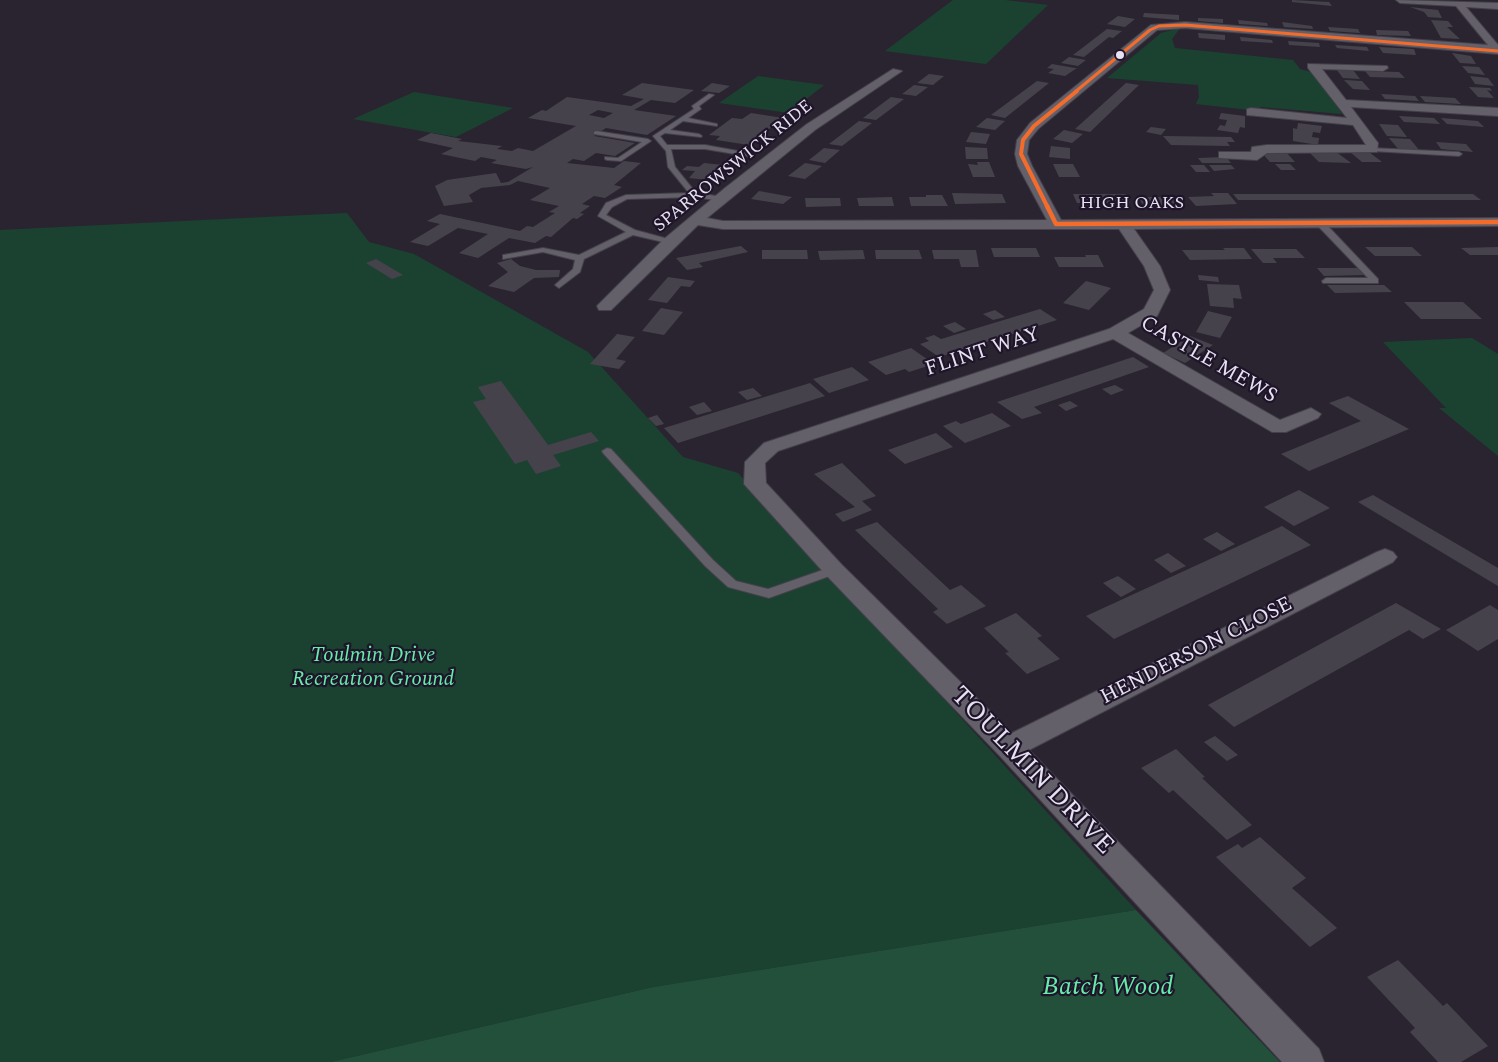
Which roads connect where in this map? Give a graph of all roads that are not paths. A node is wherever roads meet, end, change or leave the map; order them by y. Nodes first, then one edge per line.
1 (1400, 0) edge
2 (1458, 3) junction
3 (1498, 6) edge
4 (1497, 50) edge
5 (1383, 68) dead end
6 (897, 71) dead end
7 (711, 95) dead end
8 (1341, 103) junction
9 (1251, 112) dead end
10 (1498, 112) edge
11 (682, 119) junction
12 (1356, 122) junction
13 (715, 125) dead end
14 (664, 131) junction
15 (596, 133) dead end
16 (699, 136) dead end
17 (660, 140) junction
18 (648, 141) junction
19 (665, 147) junction
20 (1372, 149) junction
21 (747, 154) dead end
22 (1459, 154) dead end
23 (1224, 155) dead end
24 (607, 158) dead end
25 (694, 195) junction
26 (720, 199) junction
27 (695, 220) junction
28 (1498, 222) edge
29 (1056, 224) junction
30 (1123, 224) junction
31 (1321, 224) junction
32 (632, 232) junction
33 (669, 242) junction
34 (506, 257) dead end
35 (580, 258) junction
36 (1326, 281) dead end
37 (559, 285) dead end
38 (605, 306) dead end
39 (1115, 333) junction
40 (1311, 414) dead end
41 (607, 451) dead end
42 (755, 484) joint
43 (1385, 557) dead end
44 (834, 570) junction
45 (1009, 747) junction
46 (1306, 1062) edge

1 - 2 street
2 - 3 street
2 - 4 street
4 - 29 street
5 - 8 street
6 - 26 street, SPARROWSWICK RIDE
7 - 11 lane
8 - 10 street
8 - 12 street
9 - 12 street
11 - 13 lane
11 - 14 lane
12 - 20 street
14 - 16 lane
14 - 17 lane
15 - 18 lane
17 - 18 lane
17 - 19 lane
18 - 24 lane
19 - 21 lane
19 - 25 lane
20 - 22 lane
20 - 23 street
25 - 26 lane
25 - 32 lane
26 - 27 street, SPARROWSWICK RIDE
27 - 29 street, HIGH OAKS
27 - 33 street, SPARROWSWICK RIDE
28 - 31 street, HIGH OAKS
29 - 30 street, HIGH OAKS
30 - 31 street, HIGH OAKS
30 - 39 street, FLINT WAY
31 - 36 lane
32 - 33 lane
32 - 35 lane
33 - 38 street, SPARROWSWICK RIDE
34 - 35 lane
35 - 37 lane
39 - 40 street, CASTLE MEWS
39 - 42 street, FLINT WAY
41 - 44 lane
42 - 44 street, TOULMIN DRIVE
43 - 45 street, HENDERSON CLOSE
44 - 45 street, TOULMIN DRIVE
45 - 46 street, TOULMIN DRIVE

